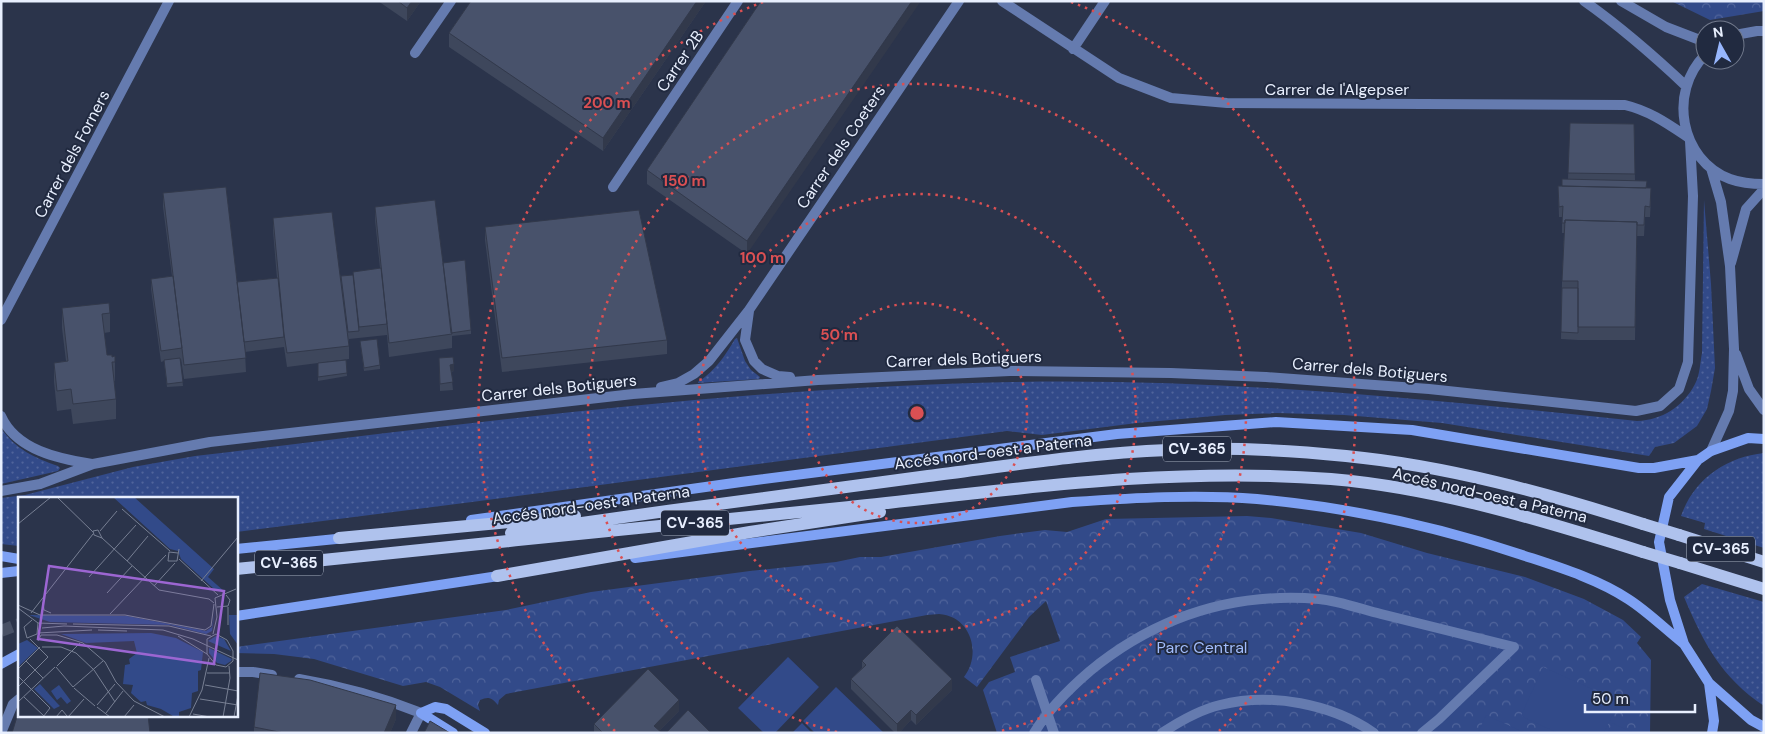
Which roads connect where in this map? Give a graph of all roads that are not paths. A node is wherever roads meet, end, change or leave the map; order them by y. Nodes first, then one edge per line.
1 (169, 1) edge
2 (451, 1) edge
3 (738, 1) edge
4 (958, 1) edge
5 (1002, 1) edge
6 (1106, 1) edge
7 (1584, 1) edge
8 (1621, 1) edge
9 (1764, 31) edge
10 (1745, 33) edge
11 (1695, 38) edge
12 (1073, 49) junction
13 (415, 53) dead end
14 (1695, 67) edge
15 (1686, 86) junction
16 (1689, 140) junction
17 (1711, 168) junction
18 (1764, 184) edge
19 (613, 187) dead end
20 (1764, 189) edge
21 (1730, 266) junction
22 (749, 310) junction
23 (1, 320) edge
24 (1734, 349) junction
25 (818, 380) junction
26 (633, 394) junction
27 (1764, 410) edge
28 (1, 416) edge
29 (1764, 439) edge
30 (1711, 451) junction
31 (1698, 460) junction
32 (93, 464) junction
33 (1048, 487) junction
34 (1, 491) edge
35 (744, 499) junction
36 (339, 538) junction
37 (238, 549) edge
38 (1, 556) edge
39 (342, 557) junction
40 (18, 559) edge
41 (1764, 562) edge
42 (238, 569) edge
43 (18, 571) edge
44 (1, 573) edge
45 (496, 576) junction
46 (1764, 589) edge
47 (238, 616) edge
48 (1684, 644) junction
49 (18, 655) edge
50 (5, 662) edge
51 (238, 672) edge
52 (1, 676) edge
53 (1036, 680) dead end
54 (1709, 683) junction
55 (18, 700) edge
56 (421, 713) junction
57 (1048, 714) junction
58 (1764, 727) edge
59 (1, 733) edge
60 (411, 733) edge
61 (453, 733) edge
62 (485, 733) edge
63 (1034, 733) edge
64 (1054, 733) edge
65 (1162, 733) edge
66 (1374, 733) edge
67 (1422, 733) edge
68 (1712, 733) edge

1 - 23 street, Carrer dels Forners
2 - 13 street
3 - 19 street, Carrer 2B
4 - 22 street, Carrer dels Coeters
5 - 12 street, Carrer de l'Algepser
6 - 12 street
7 - 15 street
8 - 11 street
9 - 10 street
12 - 16 street, Carrer de l'Algepser
14 - 15 street
15 - 16 street
16 - 17 street
16 - 25 street, Carrer dels Botiguers
17 - 18 street
17 - 21 street
20 - 21 street
21 - 24 street
22 - 25 street, Carrer dels Coeters
22 - 26 street, Carrer dels Coeters
24 - 27 street
24 - 30 street
25 - 26 street, Carrer dels Botiguers
26 - 32 street, Carrer dels Botiguers
28 - 32 street
29 - 30 street
30 - 31 street
31 - 36 street
31 - 48 street
32 - 34 street, Carrer dels Botiguers
33 - 39 main road, Accés nord-oest a Paterna / CV-365
33 - 45 main road
33 - 46 main road, Accés nord-oest a Paterna / CV-365, bridge
35 - 36 main road
35 - 39 main road, Accés nord-oest a Paterna / CV-365
35 - 41 main road, Accés nord-oest a Paterna / CV-365, bridge
36 - 37 street
38 - 40 street
39 - 42 main road, Accés nord-oest a Paterna / CV-365
43 - 44 street
45 - 47 street
45 - 48 street
48 - 54 street
49 - 50 street
50 - 52 street
51 - 56 street
53 - 57 street
54 - 58 street
54 - 68 street
55 - 59 street
56 - 60 street
56 - 61 street
56 - 62 street
57 - 63 street
57 - 64 street
57 - 67 street
65 - 66 street

